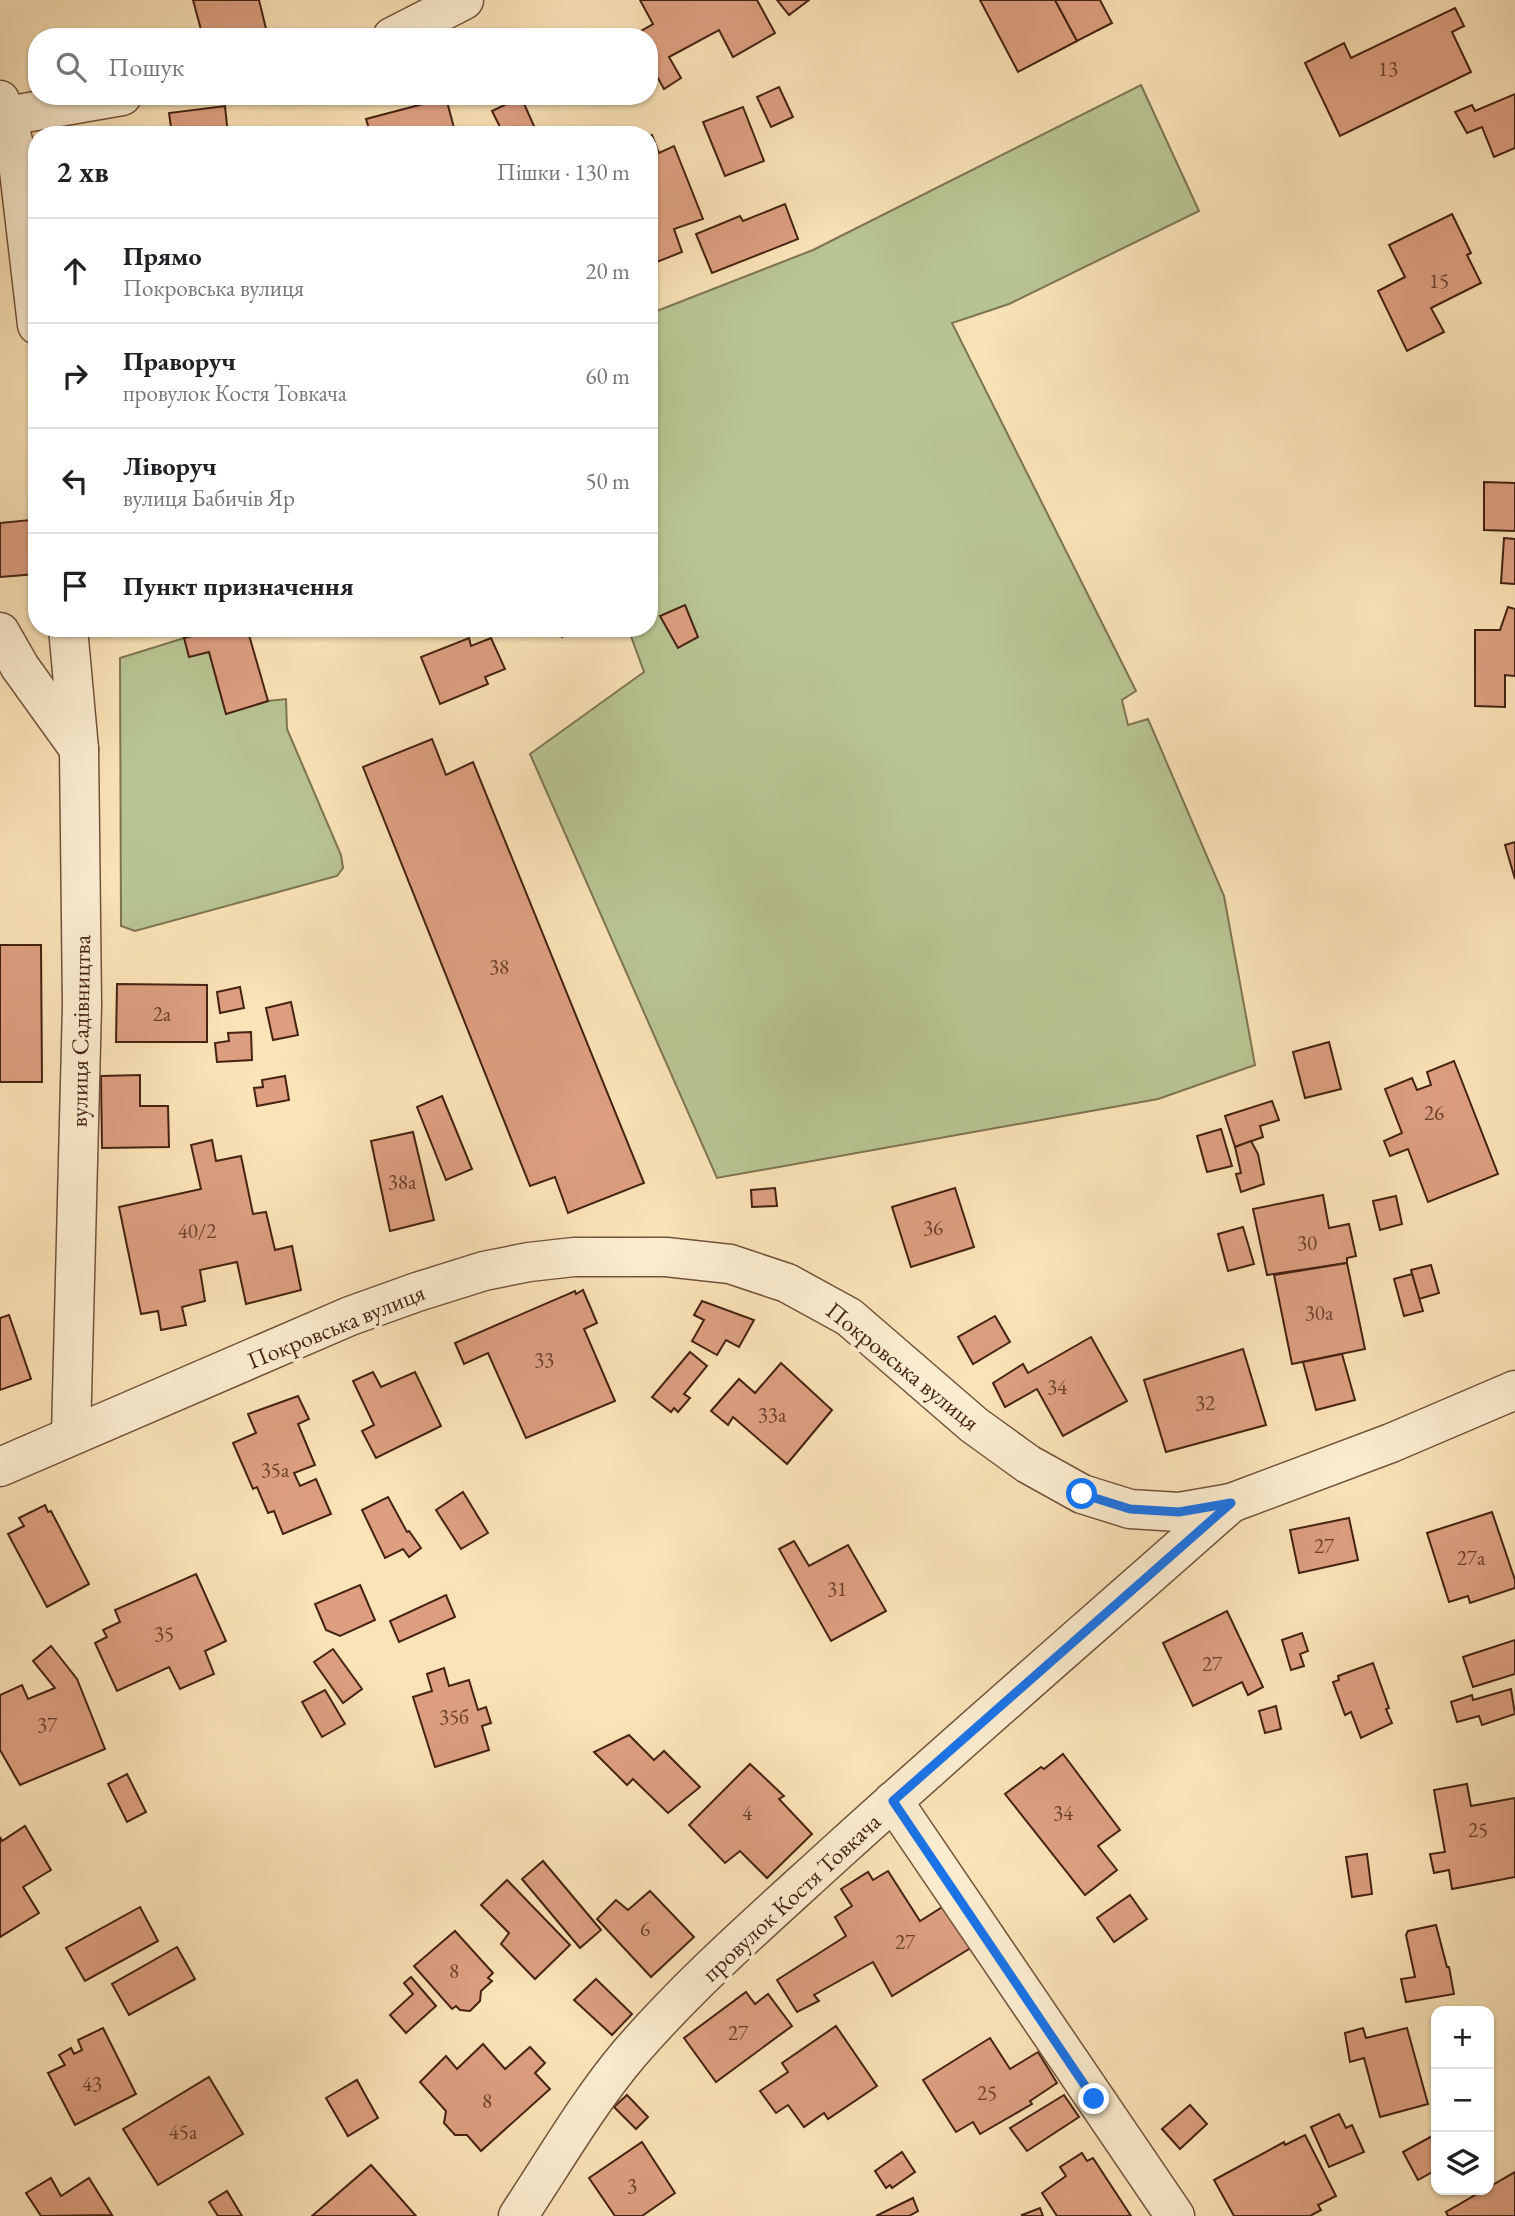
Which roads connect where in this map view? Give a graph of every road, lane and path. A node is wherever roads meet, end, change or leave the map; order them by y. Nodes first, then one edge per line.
1 (464, 0) edge
2 (410, 28) edge
3 (34, 105) edge
4 (4, 108) edge
5 (28, 248) edge
6 (0, 632) edge
7 (69, 637) edge
8 (79, 749) junction
9 (1515, 1390) edge
10 (71, 1435) junction
11 (0, 1467) edge
12 (1231, 1503) junction
13 (893, 1801) junction
14 (518, 2216) edge
15 (1175, 2216) edge

1 - 2 street
3 - 4 street
4 - 5 street
6 - 8 street
7 - 8 street, вулиця Садівництва
8 - 10 street, вулиця Садівництва
9 - 12 street, Покровська вулиця
10 - 11 street, Покровська вулиця
10 - 12 street, Покровська вулиця
12 - 13 street, провулок Костя Товкача
13 - 14 street, провулок Костя Товкача
13 - 15 street

